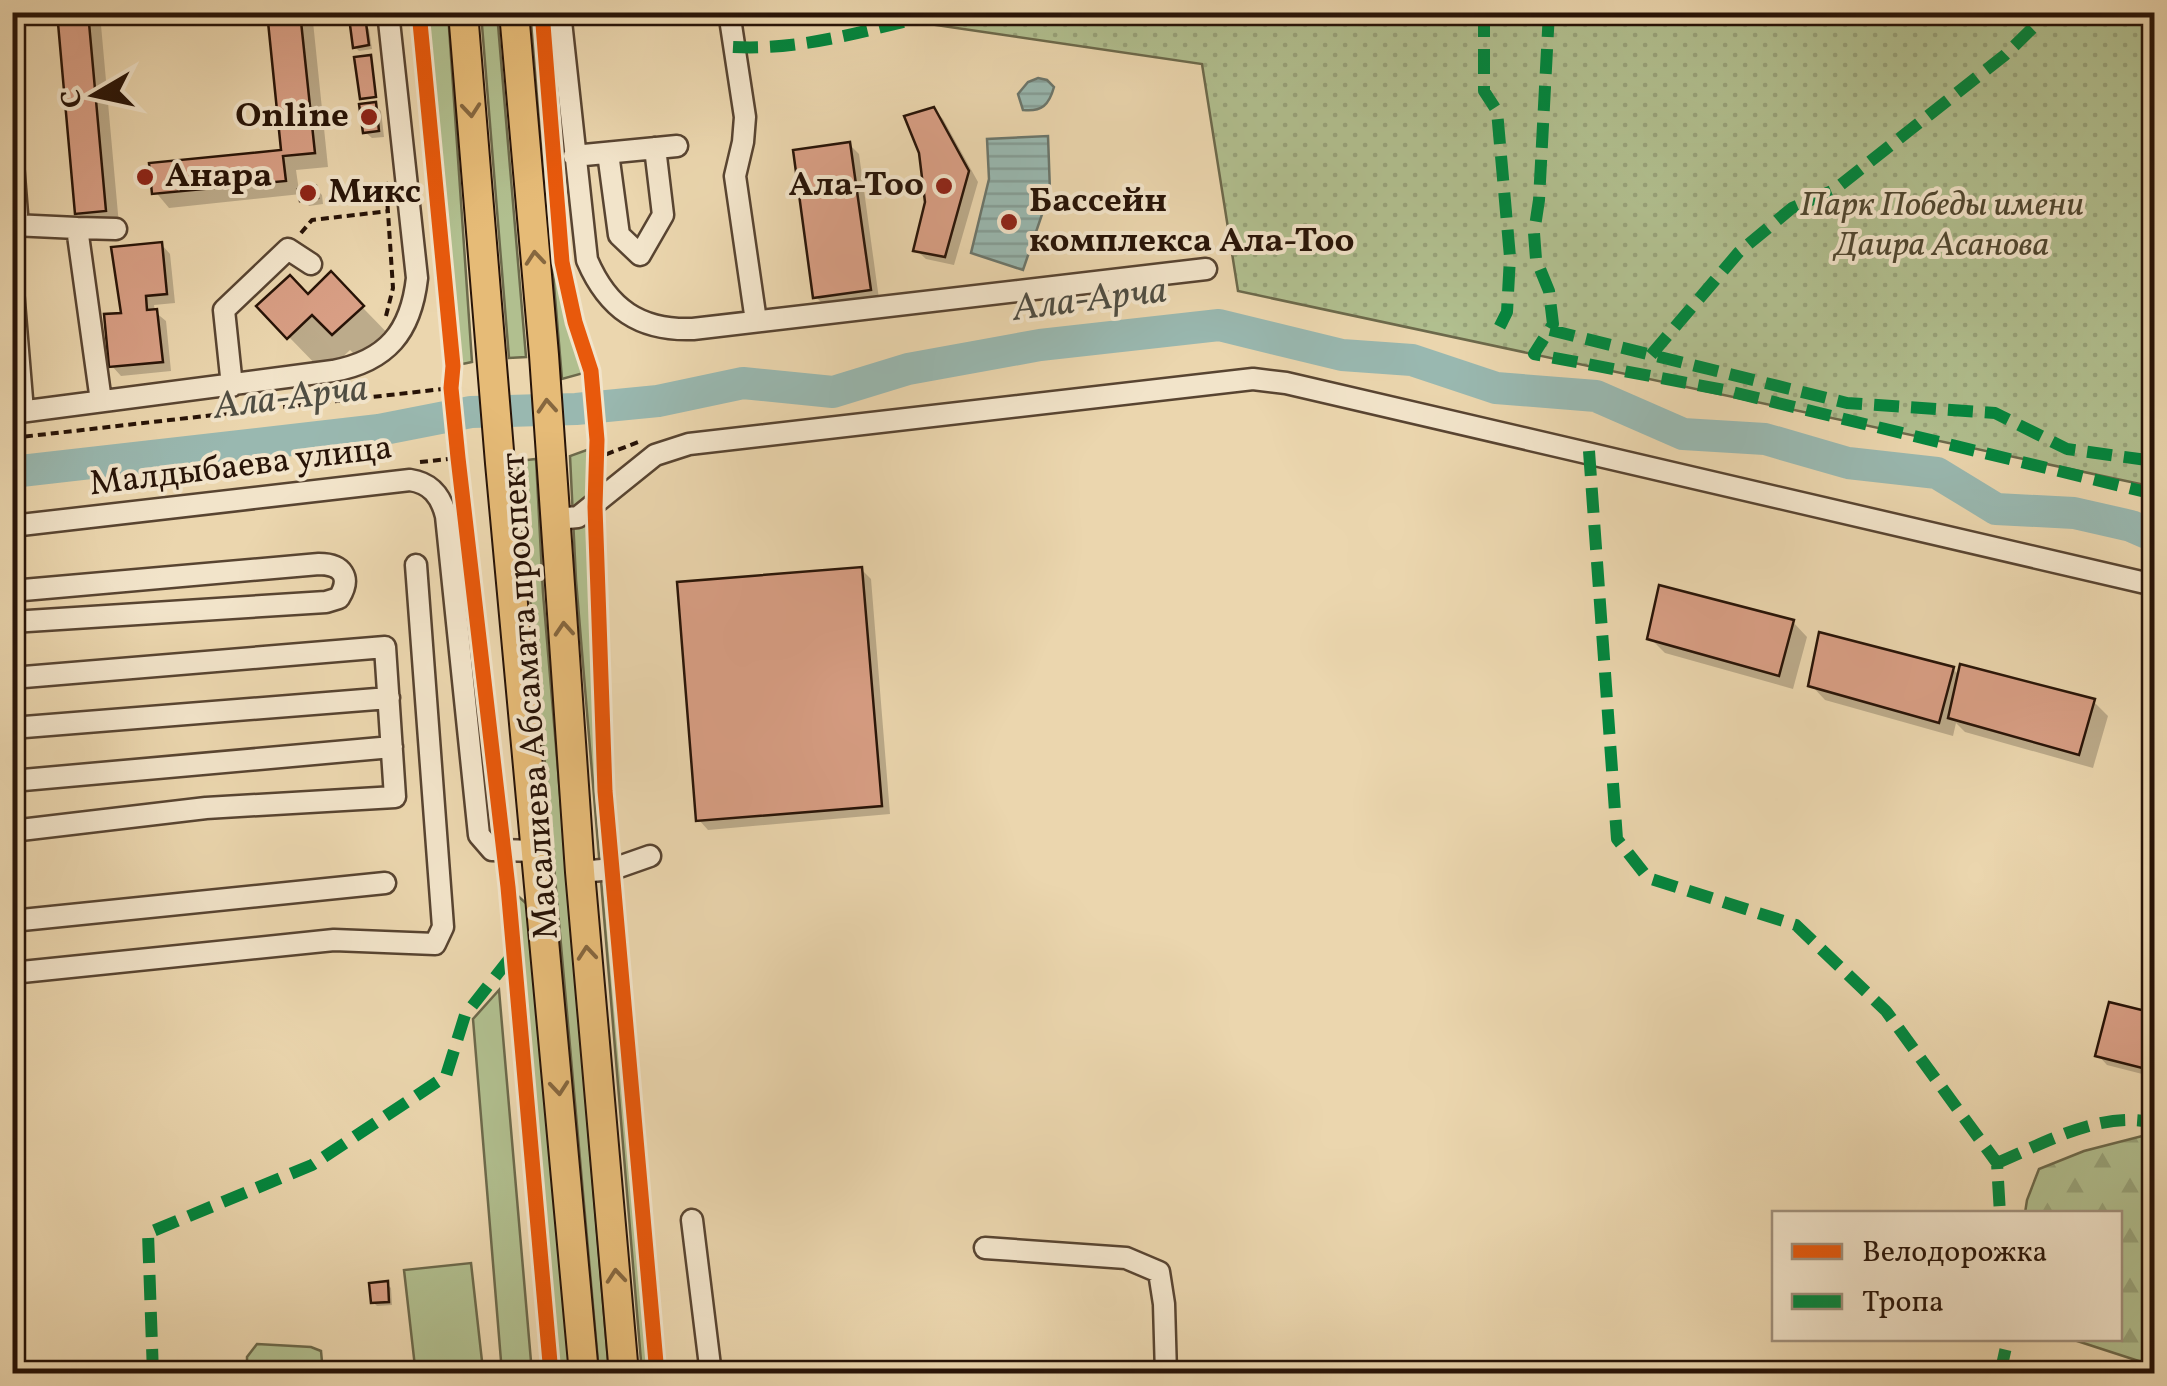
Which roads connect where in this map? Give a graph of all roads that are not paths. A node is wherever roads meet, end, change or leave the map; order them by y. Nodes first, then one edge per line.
1 (388, 12) edge
2 (463, 12) edge
3 (514, 12) edge
4 (560, 12) edge
5 (729, 12) edge
6 (677, 146) dead end
7 (655, 148) junction
8 (12, 151) edge
9 (608, 152) junction
10 (574, 156) junction
11 (13, 226) edge
12 (77, 228) junction
13 (116, 228) dead end
14 (312, 264) dead end
15 (1206, 269) dead end
16 (12, 278) edge
17 (756, 321) junction
18 (232, 386) junction
19 (101, 401) junction
20 (18, 412) edge
21 (556, 519) junction
22 (12, 526) edge
23 (416, 565) dead end
24 (2154, 584) edge
25 (12, 591) edge
26 (12, 622) edge
27 (12, 678) edge
28 (388, 698) junction
29 (12, 728) edge
30 (392, 746) junction
31 (12, 781) edge
32 (12, 831) edge
33 (538, 851) junction
34 (650, 856) dead end
35 (580, 872) junction
36 (385, 882) dead end
37 (12, 921) edge
38 (12, 973) edge
39 (692, 1220) dead end
40 (986, 1248) dead end
41 (584, 1374) edge
42 (624, 1374) edge
43 (711, 1374) edge
44 (1166, 1374) edge

1 - 18 street
2 -> 33 main road, Масалиева Абсамата проспект
21 -> 3 main road, Масалиева Абсамата проспект
4 - 10 street
5 - 17 street
6 - 7 street
7 - 9 street
7 - 9 street
8 - 11 street
9 - 10 street
10 - 17 street
11 - 12 street
12 - 13 street
12 - 19 street
14 - 18 street
15 - 17 street
16 - 20 street
18 - 19 street
19 - 20 street
21 - 24 street
35 -> 21 main road, Масалиева Абсамата проспект
22 - 33 street, Малдыбаева улица
23 - 38 street
25 - 26 street
27 - 28 street
28 - 29 street
28 - 30 street
30 - 31 street
30 - 32 street
33 -> 41 main road, Масалиева Абсамата проспект
34 - 35 street
42 -> 35 main road, Масалиева Абсамата проспект
36 - 37 street
39 - 43 street
40 - 44 street

